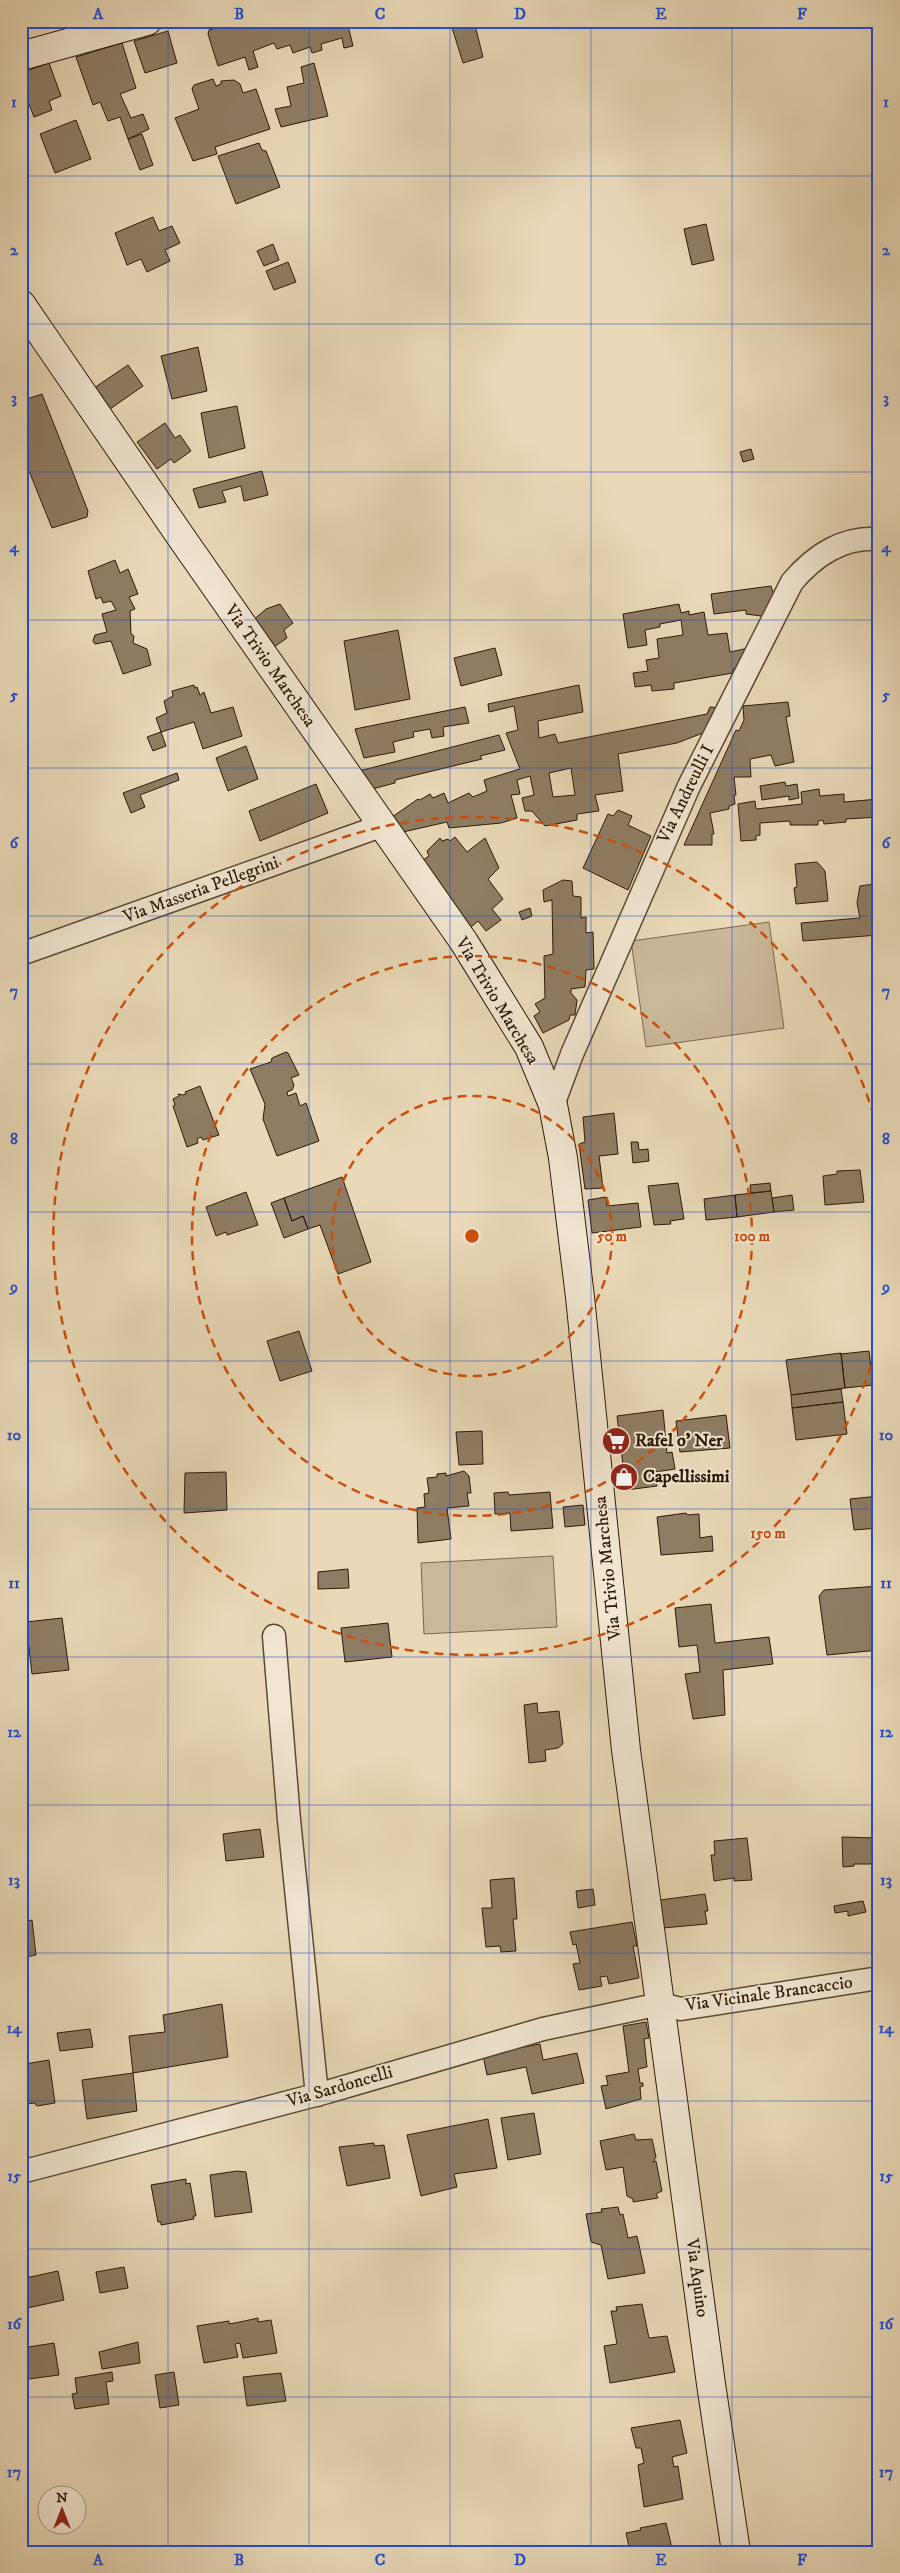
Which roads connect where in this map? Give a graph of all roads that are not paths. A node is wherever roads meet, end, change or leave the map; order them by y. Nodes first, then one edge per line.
1 (147, 21) edge
2 (21, 56) edge
3 (21, 304) edge
4 (879, 539) edge
5 (381, 826) junction
6 (21, 954) edge
7 (554, 1105) junction
8 (274, 1636) dead end
9 (879, 1978) edge
10 (660, 2004) junction
11 (316, 2094) junction
12 (21, 2172) edge
13 (736, 2552) edge

1 - 2 street
3 - 5 street, Via Trivio Marchesa
4 - 7 street, Via Andreulli I
5 - 6 street, Via Masseria Pellegrini
5 - 7 street, Via Trivio Marchesa
7 - 10 street, Via Trivio Marchesa
8 - 11 street
9 - 10 street, Via Vicinale Brancaccio
10 - 11 street, Via Sardoncelli
10 - 13 street, Via Aquino
11 - 12 street, Via Sardoncelli

